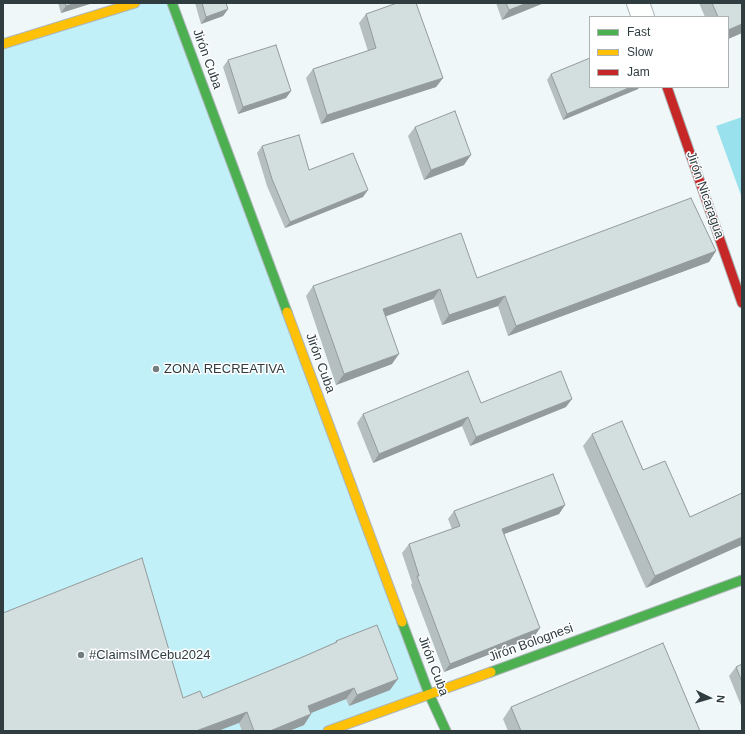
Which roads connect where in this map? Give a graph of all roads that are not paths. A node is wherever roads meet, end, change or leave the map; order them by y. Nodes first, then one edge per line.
1 (135, 3) edge
2 (172, 3) edge
3 (638, 3) edge
4 (643, 16) edge
5 (3, 44) edge
6 (667, 88) edge
7 (742, 303) edge
8 (742, 580) edge
9 (429, 694) junction
10 (328, 731) edge
11 (446, 731) edge

1 - 5 street
2 - 9 street, Jirón Cuba
3 - 4 street
6 - 7 street, Jirón Nicaragua
8 - 9 street, Jirón Bolognesi
9 - 10 street, Jirón Bolognesi
9 - 11 street, Jirón Cuba

